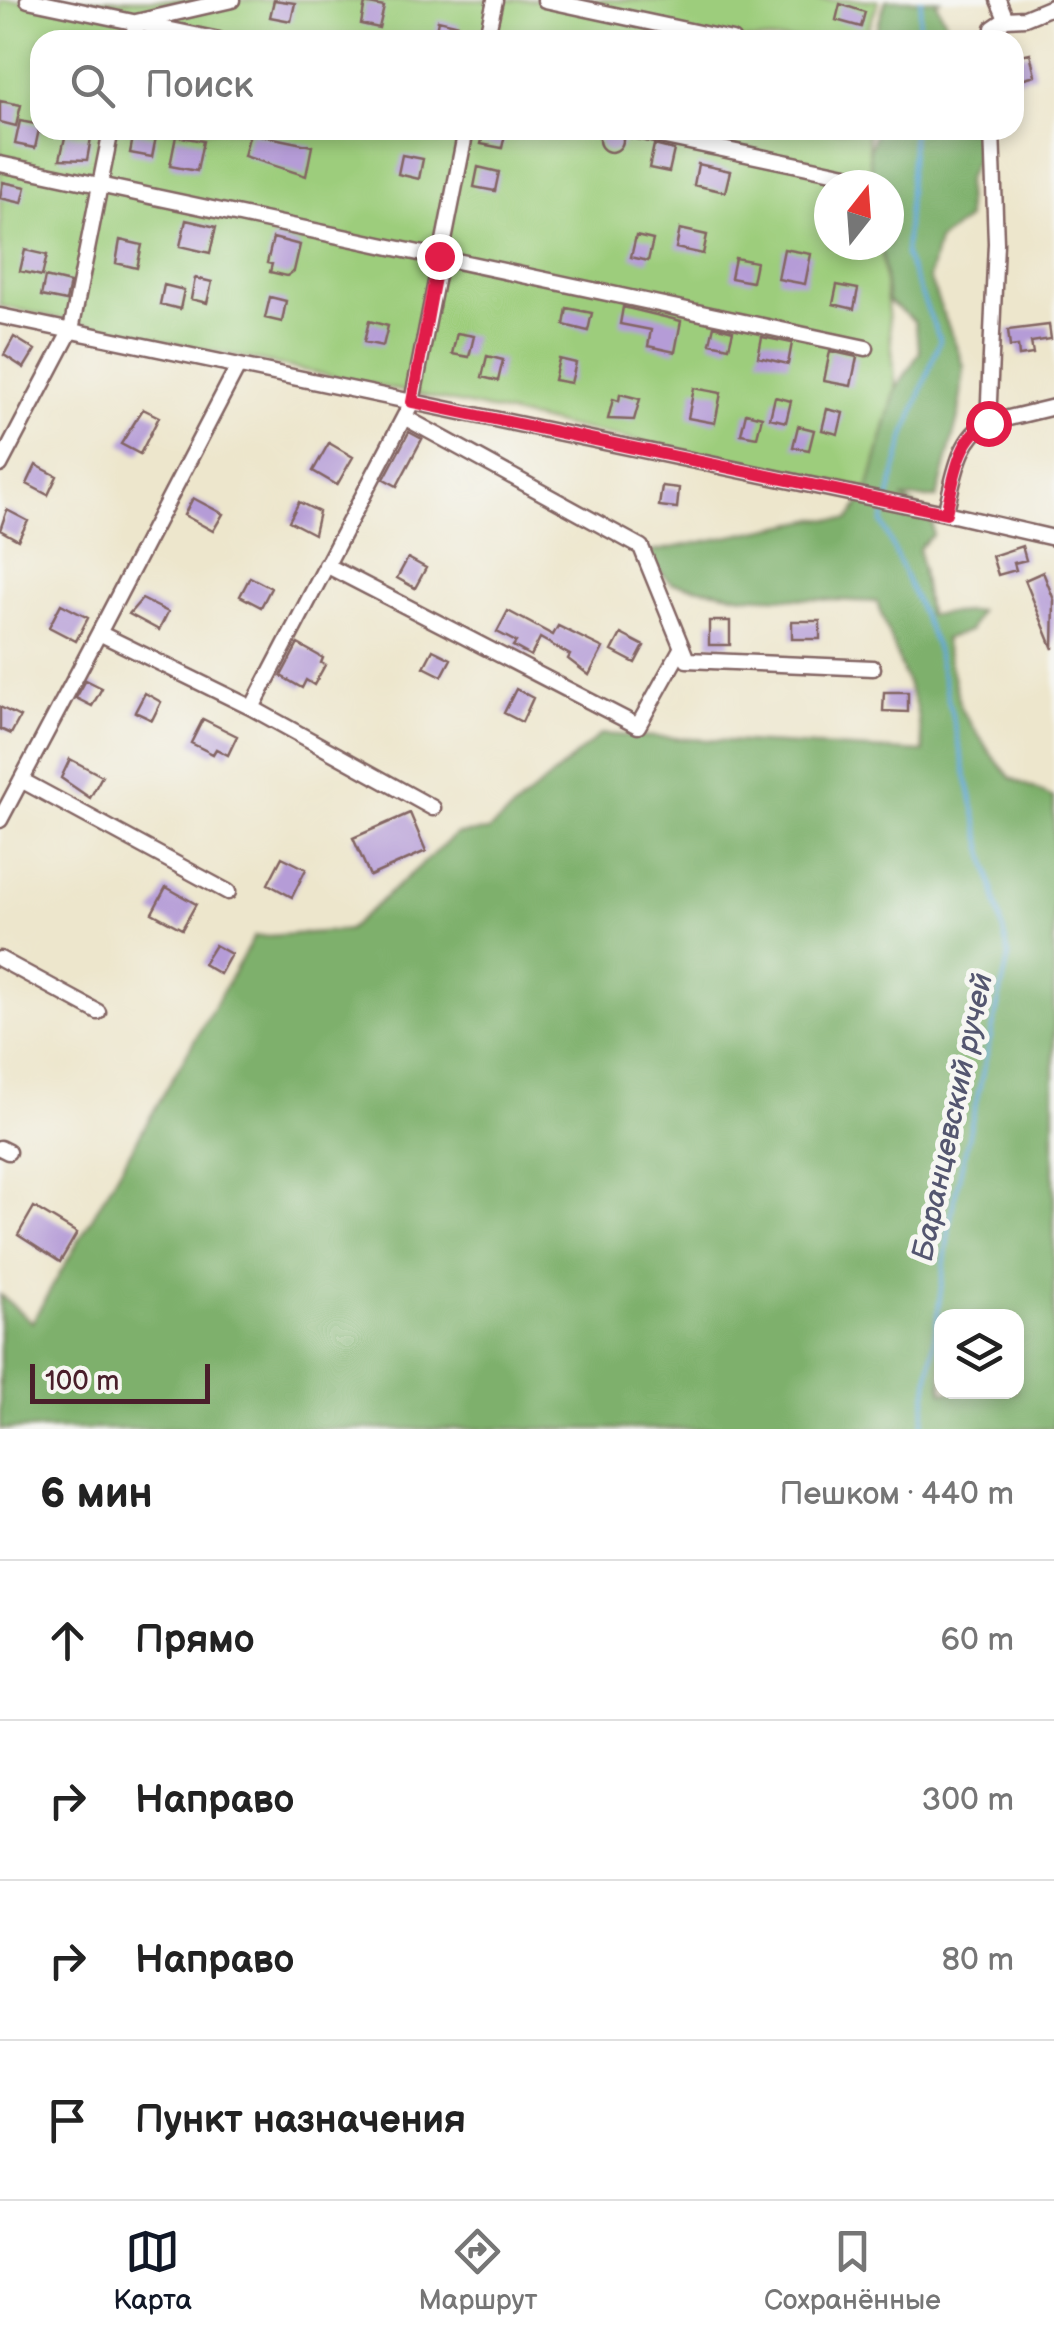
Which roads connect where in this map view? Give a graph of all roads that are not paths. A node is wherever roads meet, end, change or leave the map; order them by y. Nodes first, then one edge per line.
1 (28, 0) edge
2 (232, 0) edge
3 (494, 0) edge
4 (544, 0) edge
5 (998, 0) edge
6 (1054, 6) edge
7 (1006, 19) junction
8 (136, 22) junction
9 (134, 30) edge
10 (173, 30) edge
11 (488, 30) edge
12 (685, 30) edge
13 (994, 30) edge
14 (109, 140) edge
15 (464, 140) edge
16 (680, 140) edge
17 (992, 140) edge
18 (0, 164) edge
19 (822, 170) edge
20 (98, 186) junction
21 (439, 256) junction
22 (0, 316) edge
23 (71, 330) junction
24 (866, 348) dead end
25 (238, 366) junction
26 (412, 402) junction
27 (1054, 408) edge
28 (404, 417) junction
29 (988, 423) junction
30 (0, 465) edge
31 (946, 513) junction
32 (1054, 538) edge
33 (326, 565) junction
34 (99, 633) junction
35 (682, 647) junction
36 (873, 668) dead end
37 (252, 708) junction
38 (20, 780) junction
39 (433, 808) dead end
40 (0, 820) edge
41 (228, 892) dead end
42 (0, 960) edge
43 (98, 1012) dead end

1 - 8 lane
2 - 8 lane
3 - 11 lane
4 - 12 lane
5 - 7 lane
6 - 7 lane
7 - 13 lane
8 - 9 lane
8 - 10 lane
14 - 20 lane
15 - 21 lane
16 - 19 lane
17 - 29 lane
18 - 20 lane
20 - 21 lane
20 - 23 lane
21 - 24 lane
21 - 26 lane
22 - 23 lane
23 - 25 lane
23 - 30 lane
25 - 26 lane
25 - 34 lane
26 - 28 lane
26 - 31 lane
27 - 29 lane
28 - 33 lane
28 - 35 lane
29 - 31 lane
31 - 32 lane
33 - 35 lane
33 - 37 lane
34 - 37 lane
34 - 38 lane
35 - 36 lane
37 - 39 lane
38 - 40 lane
38 - 41 lane
42 - 43 lane

